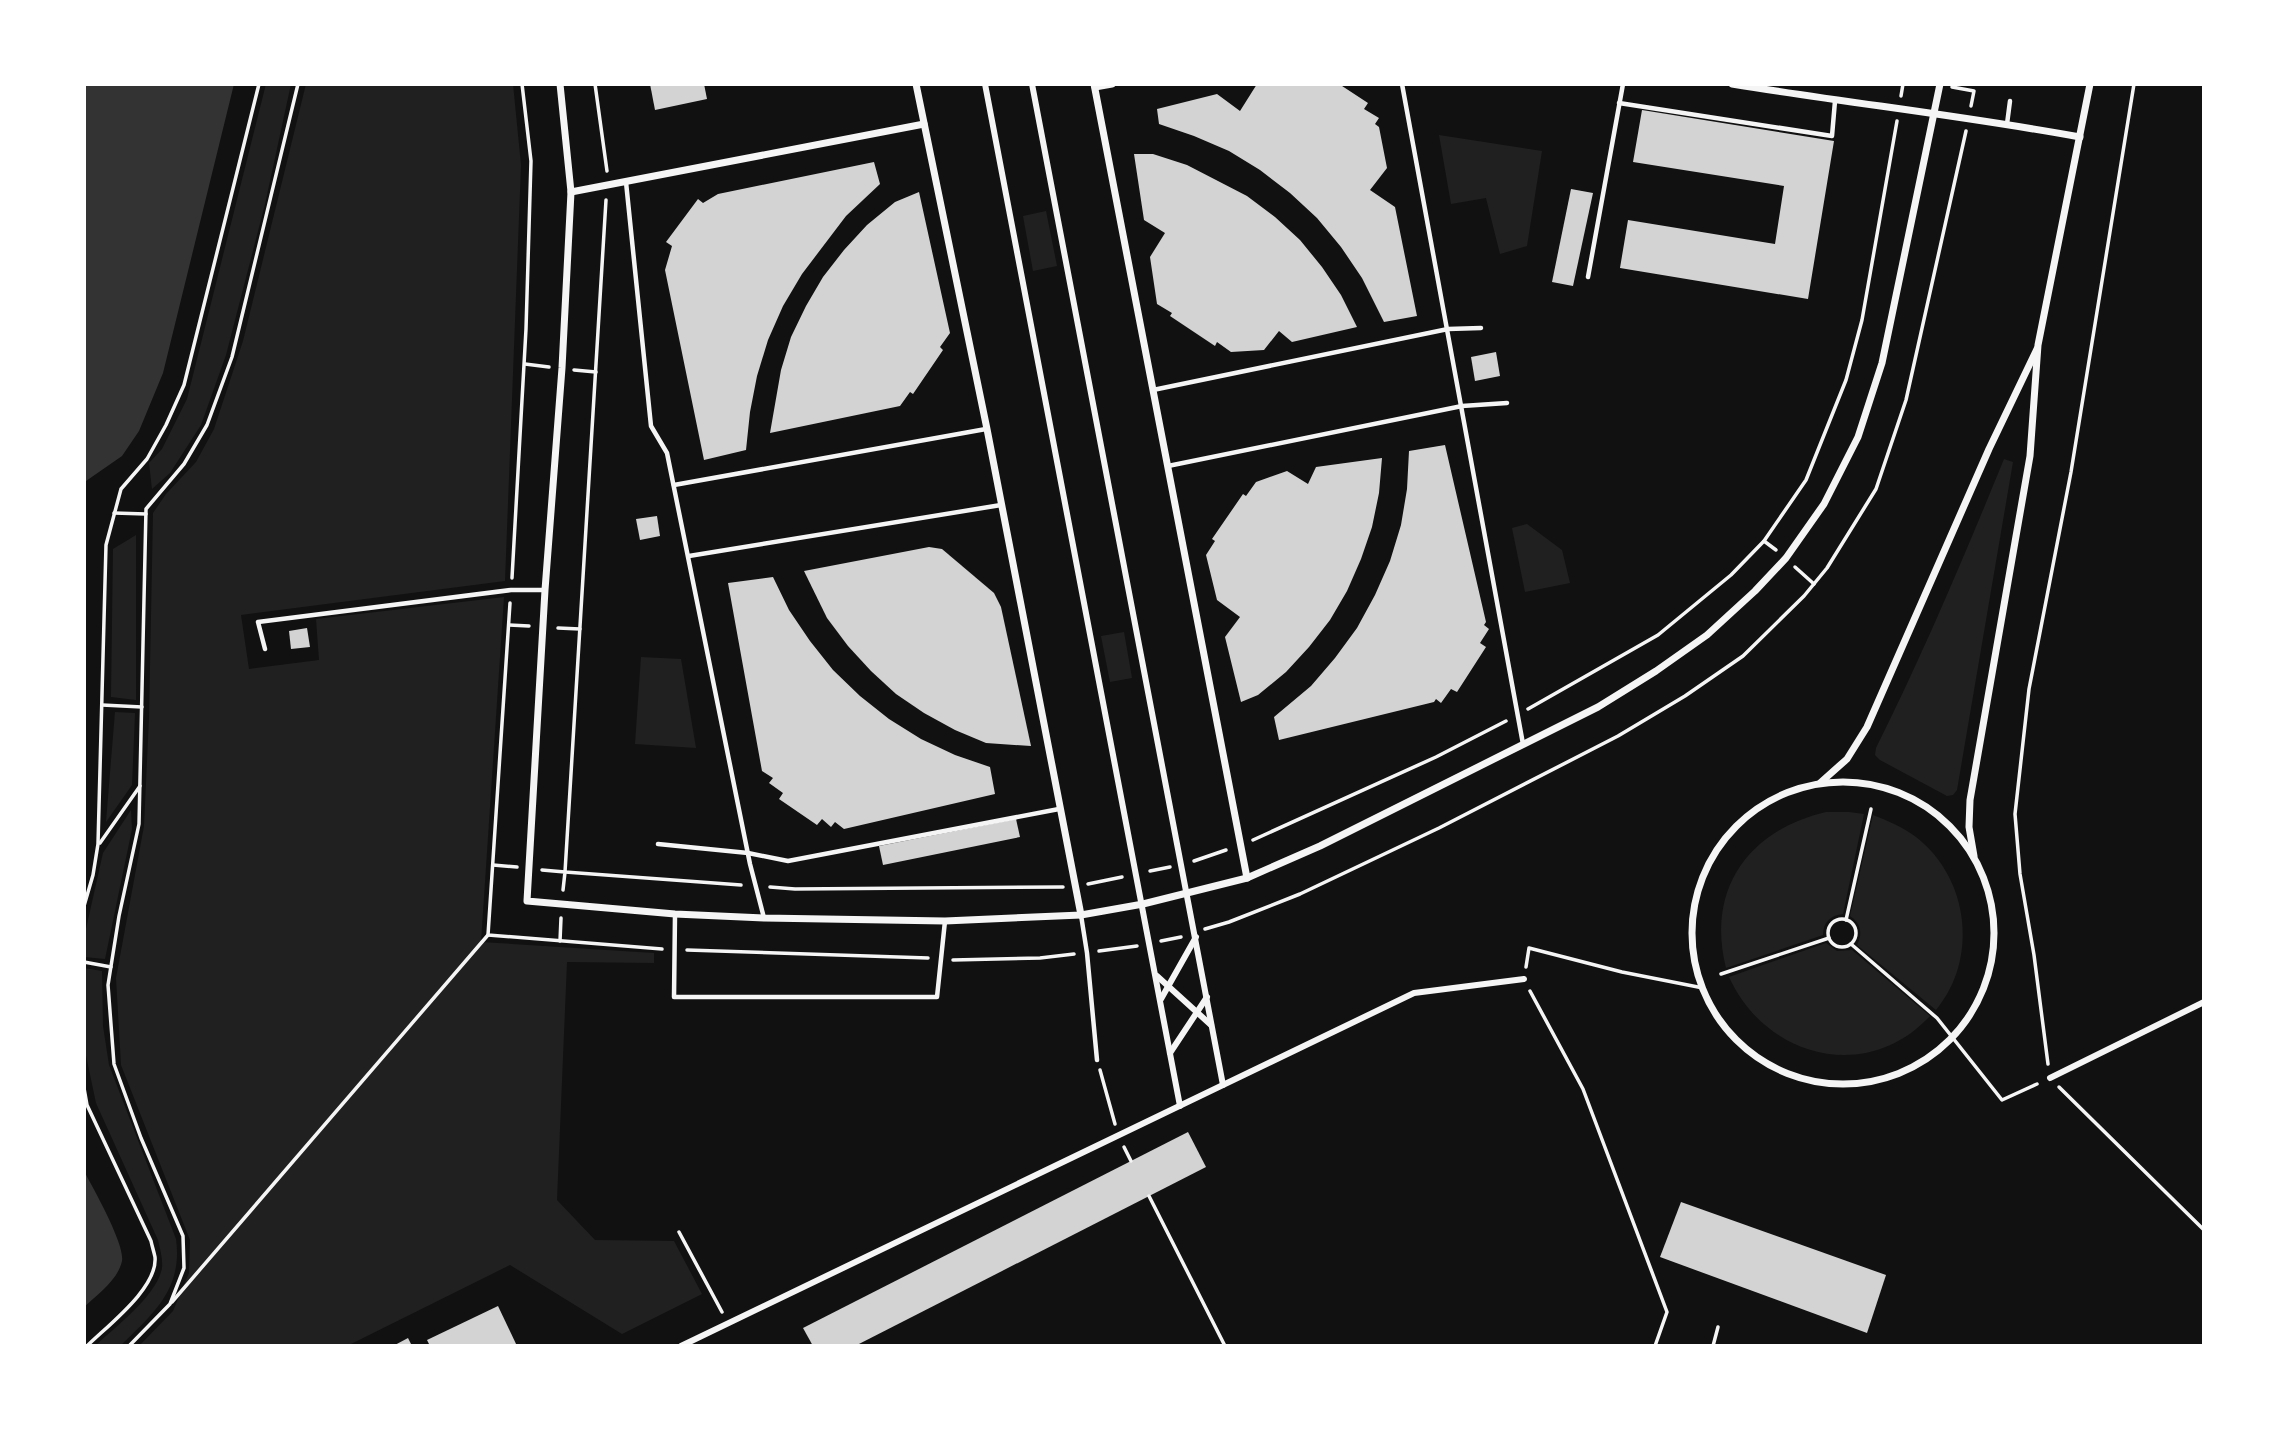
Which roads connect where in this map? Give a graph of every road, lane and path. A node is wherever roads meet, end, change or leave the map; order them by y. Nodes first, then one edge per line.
1 (259, 84) edge
2 (298, 84) edge
3 (560, 84) edge
4 (916, 84) edge
5 (985, 84) edge
6 (1032, 84) edge
7 (1112, 84) edge
8 (1402, 84) edge
9 (1623, 84) edge
10 (1732, 84) edge
11 (1940, 84) edge
12 (2090, 84) edge
13 (2134, 84) edge
14 (1095, 86) edge
15 (1835, 101) junction
16 (2010, 102) dead end
17 (1619, 103) junction
18 (1933, 113) junction
19 (924, 124) junction
20 (2007, 124) junction
21 (2080, 137) junction
22 (626, 181) junction
23 (571, 192) junction
24 (1588, 277) dead end
25 (1481, 328) dead end
26 (1448, 329) junction
27 (2038, 345) junction
28 (1153, 390) junction
29 (1507, 403) dead end
30 (1462, 406) junction
31 (987, 429) junction
32 (1167, 466) junction
33 (674, 485) junction
34 (1001, 505) junction
35 (114, 513) junction
36 (146, 514) junction
37 (689, 556) junction
38 (545, 590) junction
39 (265, 649) dead end
40 (102, 705) junction
41 (142, 707) junction
42 (1524, 746) junction
43 (1819, 784) junction
44 (140, 786) junction
45 (1059, 808) junction
46 (1871, 809) dead end
47 (658, 844) dead end
48 (98, 845) junction
49 (748, 852) junction
50 (1975, 860) junction
51 (1247, 878) junction
52 (1187, 894) junction
53 (1143, 904) junction
54 (84, 906) edge
55 (675, 914) junction
56 (1081, 915) junction
57 (764, 918) junction
58 (1846, 920) junction
59 (945, 922) junction
60 (488, 935) dead end
61 (1196, 937) junction
62 (1829, 938) junction
63 (1851, 944) junction
64 (84, 962) edge
65 (111, 967) junction
66 (1721, 974) dead end
67 (1156, 975) junction
68 (1524, 979) junction
69 (1168, 986) junction
70 (1703, 988) junction
71 (1207, 996) junction
72 (1161, 999) junction
73 (2204, 1002) edge
74 (1197, 1012) junction
75 (1212, 1026) junction
76 (1952, 1037) junction
77 (1170, 1053) junction
78 (1097, 1060) joint
79 (2050, 1078) junction
80 (1223, 1086) junction
81 (84, 1088) edge
82 (1180, 1106) junction
83 (1119, 1137) junction
84 (1131, 1161) dead end
85 (1149, 1196) dead end
86 (2204, 1230) edge
87 (679, 1232) dead end
88 (170, 1304) junction
89 (728, 1323) junction
90 (1718, 1327) dead end
91 (87, 1346) edge
92 (129, 1346) edge
93 (681, 1346) edge
94 (1225, 1346) edge
95 (1655, 1346) edge
96 (1713, 1346) edge

1 - 35 path
2 - 36 path
3 - 23 street
4 - 19 street
5 - 53 street
6 - 52 street
7 - 14 street
8 - 26 lane
9 - 17 lane
10 - 15 street
11 - 18 street
12 - 21 street
13 - 79 path
14 - 28 street
15 - 17 lane
15 - 18 street
16 - 20 lane
17 - 24 lane
18 - 20 street
18 - 42 street
19 - 22 street
19 - 31 street
20 - 21 street
21 - 27 street
22 - 23 street
22 - 33 lane
23 - 38 street
25 - 26 lane
26 - 28 lane
26 - 30 lane
27 - 43 street
27 - 50 street
28 - 32 street
29 - 30 lane
30 - 32 lane
30 - 42 lane
31 - 33 lane
31 - 34 street
32 - 51 street
33 - 37 lane
34 - 37 lane
34 - 45 street
35 - 36 path
35 - 40 path
36 - 41 path
37 - 49 lane
38 - 39 lane
38 - 55 street
40 - 41 path
40 - 48 path
41 - 44 path
42 - 51 street
43 - 50 street
43 - 70 street
44 - 48 path
44 - 65 path
45 - 49 lane
45 - 56 street
46 - 58 path
47 - 49 lane
48 - 54 path
49 - 57 lane
50 - 76 street
51 - 52 street
52 - 53 street
52 - 61 street
53 - 56 street
53 - 67 street
55 - 57 street
55 - 59 lane
56 - 59 street
56 - 78 lane
57 - 59 street
58 - 62 path
58 - 63 path
60 - 88 path
61 - 69 street
61 - 71 street
62 - 63 path
62 - 66 path
63 - 76 path
64 - 65 path
65 - 88 path
67 - 69 street
67 - 72 street
68 - 70 path
68 - 80 street
68 - 95 path
69 - 72 street
69 - 74 street
70 - 76 street
71 - 74 street
71 - 75 street
72 - 77 street
73 - 79 street
74 - 75 street
74 - 77 street
75 - 80 street
76 - 79 path
77 - 82 street
78 - 83 path
79 - 86 path
80 - 82 street
81 - 91 path
82 - 83 street
83 - 84 path
83 - 89 street
85 - 94 path
87 - 89 path
88 - 92 path
89 - 93 street
90 - 96 path

